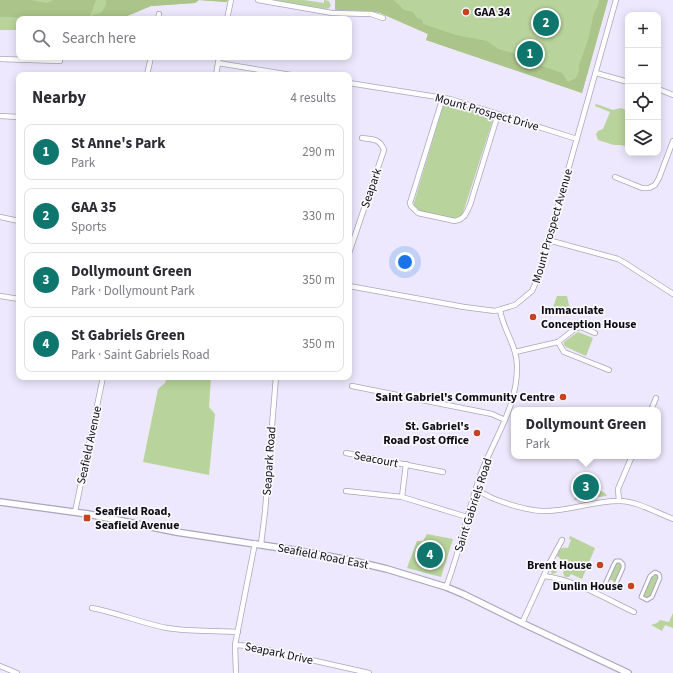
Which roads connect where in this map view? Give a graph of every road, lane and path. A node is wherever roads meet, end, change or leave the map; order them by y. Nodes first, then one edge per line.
1 (231, 0) edge
2 (258, 0) edge
3 (616, 0) edge
4 (228, 16) edge
5 (383, 18) dead end
6 (0, 59) edge
7 (16, 60) edge
8 (30, 60) edge
9 (150, 60) edge
10 (219, 60) edge
11 (60, 61) dead end
12 (218, 64) junction
13 (148, 72) edge
14 (217, 72) edge
15 (271, 72) edge
16 (596, 73) junction
17 (625, 81) edge
18 (352, 83) edge
19 (661, 90) edge
20 (673, 95) edge
21 (443, 97) junction
22 (498, 114) junction
23 (0, 116) edge
24 (16, 117) edge
25 (362, 138) dead end
26 (577, 139) junction
27 (673, 141) edge
28 (615, 177) dead end
29 (0, 217) edge
30 (16, 220) edge
31 (548, 240) junction
32 (352, 244) edge
33 (352, 287) edge
34 (673, 294) edge
35 (0, 296) edge
36 (16, 299) edge
37 (500, 310) junction
38 (595, 333) dead end
39 (558, 342) junction
40 (515, 352) junction
41 (609, 370) dead end
42 (102, 380) edge
43 (276, 380) edge
44 (352, 386) dead end
45 (656, 398) dead end
46 (652, 407) edge
47 (505, 420) junction
48 (346, 453) dead end
49 (631, 459) edge
50 (406, 464) junction
51 (443, 472) dead end
52 (476, 490) junction
53 (346, 491) dead end
54 (402, 497) junction
55 (619, 501) junction
56 (0, 502) edge
57 (75, 512) junction
58 (467, 518) junction
59 (673, 518) edge
60 (562, 540) dead end
61 (255, 543) junction
62 (261, 544) junction
63 (544, 576) junction
64 (605, 584) dead end
65 (446, 587) junction
66 (614, 588) dead end
67 (641, 597) junction
68 (639, 602) dead end
69 (92, 608) dead end
70 (634, 612) dead end
71 (522, 623) junction
72 (238, 632) junction
73 (235, 645) junction
74 (0, 666) edge
75 (17, 673) edge
76 (236, 673) edge
77 (369, 673) edge
78 (628, 673) edge

1 - 4 street
2 - 5 street
3 - 16 street, Mount Prospect Avenue
6 - 7 street
8 - 11 street
9 - 13 street
10 - 12 street
12 - 14 street
12 - 15 street
16 - 17 street
16 - 26 street, Mount Prospect Avenue
18 - 21 street, Mount Prospect Drive
19 - 20 street
21 - 22 street, Mount Prospect Drive
21 - 22 street
22 - 26 street, Mount Prospect Drive
23 - 24 street
25 - 32 street, Seapark
26 - 31 street, Mount Prospect Avenue
27 - 28 street
29 - 30 street
31 - 34 street
31 - 37 street, Mount Prospect Avenue
33 - 37 street, Mount Prospect Avenue
35 - 36 street
37 - 40 street, Saint Gabriels Road
38 - 39 street
39 - 40 street
39 - 41 street
40 - 47 street, Saint Gabriels Road
42 - 57 street, Seafield Avenue
43 - 62 street, Seapark Road
44 - 47 street
45 - 46 street
47 - 52 street, Saint Gabriels Road
48 - 50 street, Seacourt
49 - 55 street
50 - 51 street, Seacourt
50 - 54 street, Seacourt
52 - 55 street
52 - 58 street, Saint Gabriels Road
53 - 54 street
54 - 58 street
55 - 59 street
56 - 57 street, Seafield Road East
57 - 61 street, Seafield Road East
58 - 65 street, Saint Gabriels Road
60 - 63 street
61 - 62 street, Seafield Road East
61 - 72 street
62 - 65 street, Seafield Road East
63 - 70 street
63 - 71 street
64 - 66 street
65 - 71 street, Seafield Road East
67 - 67 street
67 - 68 street
69 - 72 street
71 - 78 street, Seafield Road East
72 - 73 street
73 - 76 street
73 - 77 street, Seapark Drive
74 - 75 street

